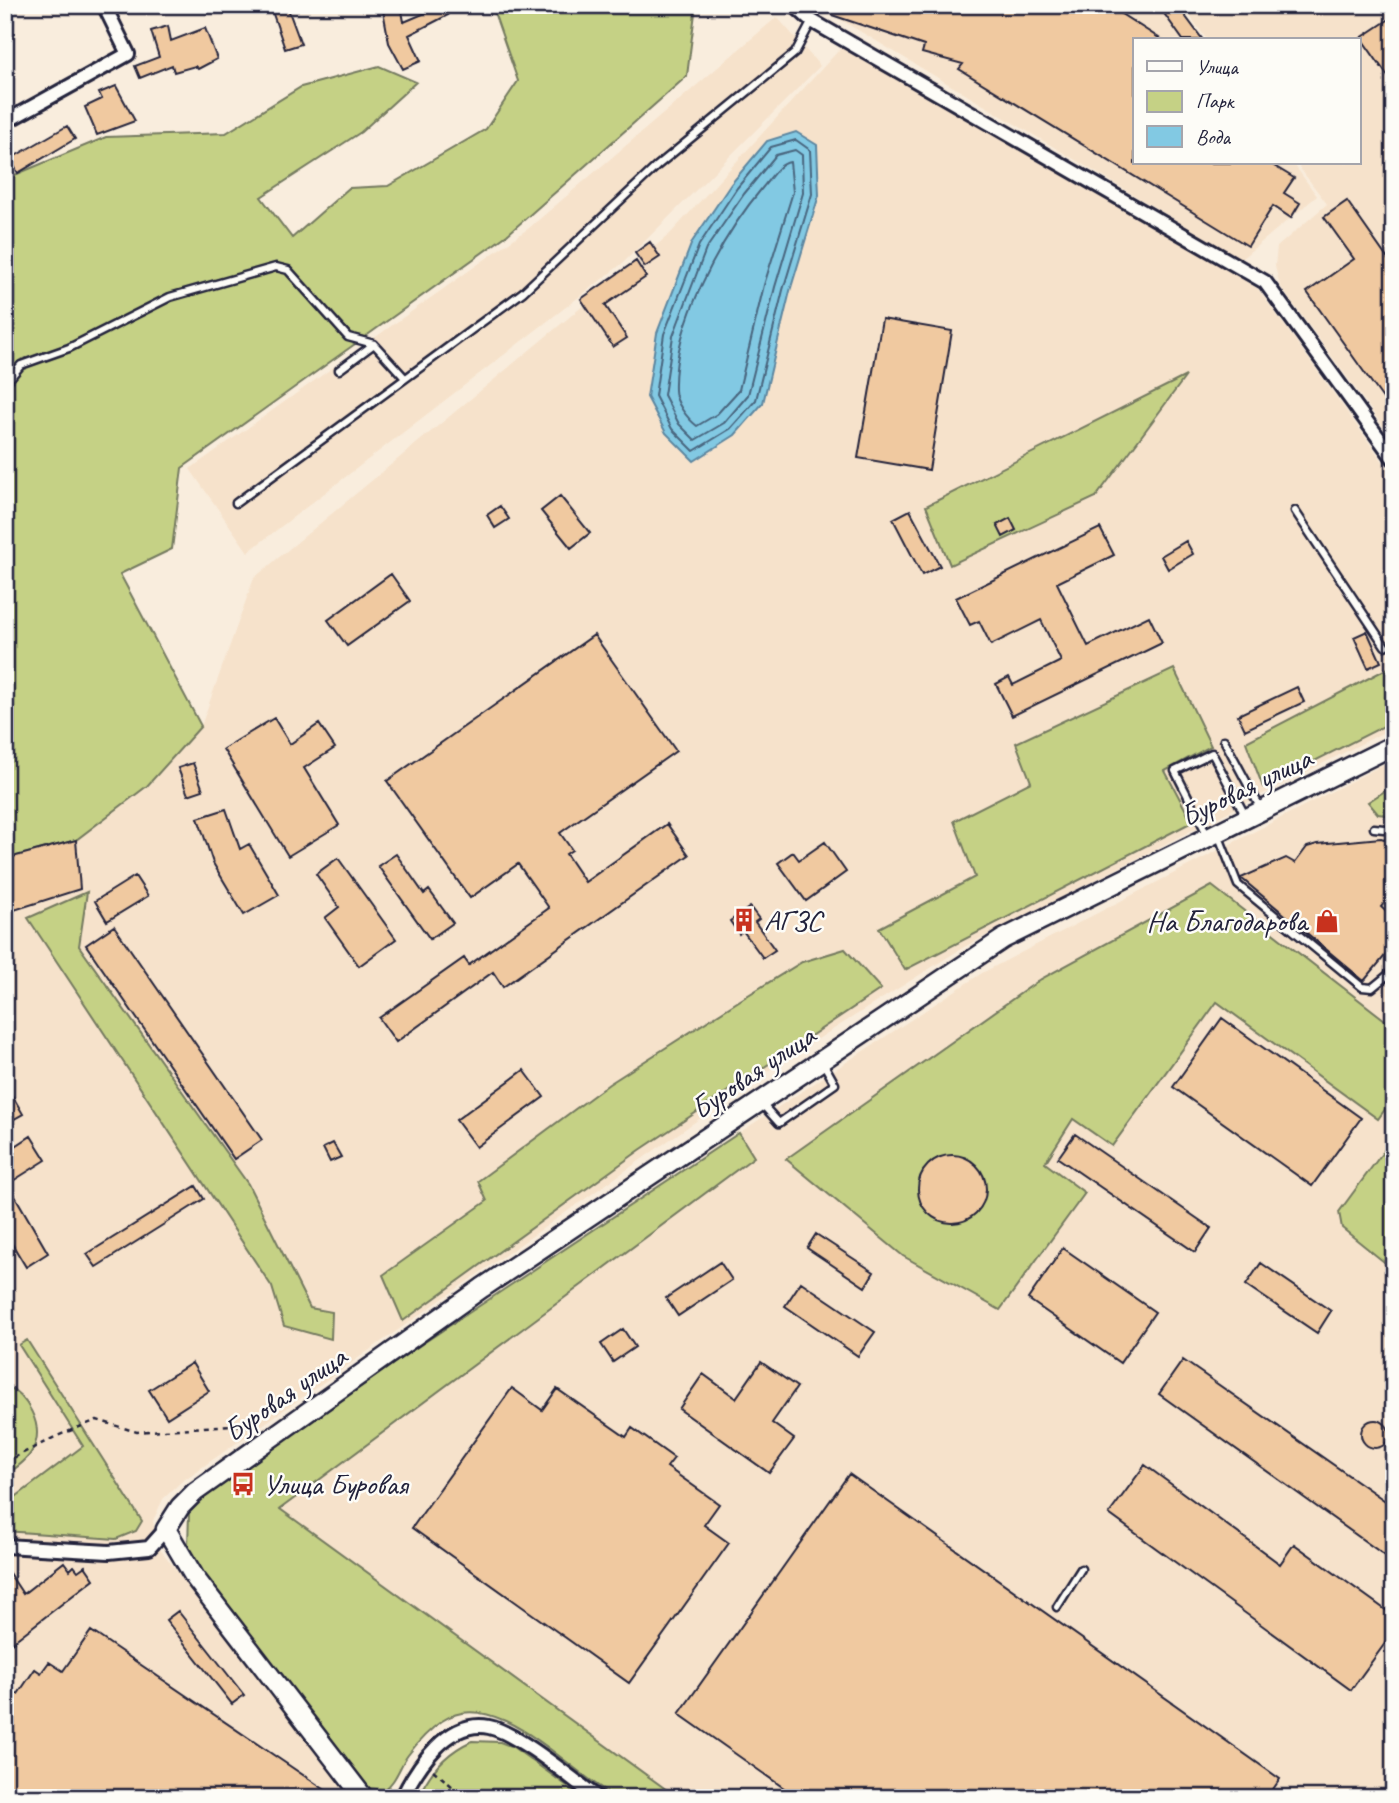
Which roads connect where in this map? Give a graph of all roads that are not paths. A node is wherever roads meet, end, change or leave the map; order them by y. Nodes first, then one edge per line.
1 (104, 5) edge
2 (794, 5) edge
3 (812, 21) junction
4 (5, 122) edge
5 (374, 344) junction
6 (338, 370) dead end
7 (404, 377) junction
8 (5, 384) edge
9 (1394, 460) edge
10 (236, 503) dead end
11 (1295, 511) dead end
12 (1385, 646) dead end
13 (1224, 740) dead end
14 (1394, 745) edge
15 (1254, 815) junction
16 (1374, 828) dead end
17 (1394, 830) edge
18 (1213, 835) junction
19 (1394, 970) edge
20 (821, 1060) junction
21 (760, 1101) junction
22 (166, 1529) junction
23 (5, 1546) edge
24 (1081, 1569) dead end
25 (1057, 1606) dead end
26 (364, 1798) edge
27 (402, 1798) edge
28 (598, 1798) edge

1 - 4 street
2 - 3 street
3 - 7 lane
3 - 9 street
5 - 6 lane
5 - 7 lane
5 - 8 lane
7 - 10 lane
11 - 12 lane
13 - 15 lane
14 - 15 main road, Буровая улица
15 - 18 main road, Буровая улица
15 - 18 lane
16 - 17 lane
18 - 19 lane
18 - 20 main road, Буровая улица
20 - 21 main road, Буровая улица
20 - 21 lane
21 - 22 main road, Буровая улица
22 - 23 street
22 - 26 main road
24 - 25 lane
27 - 28 street

